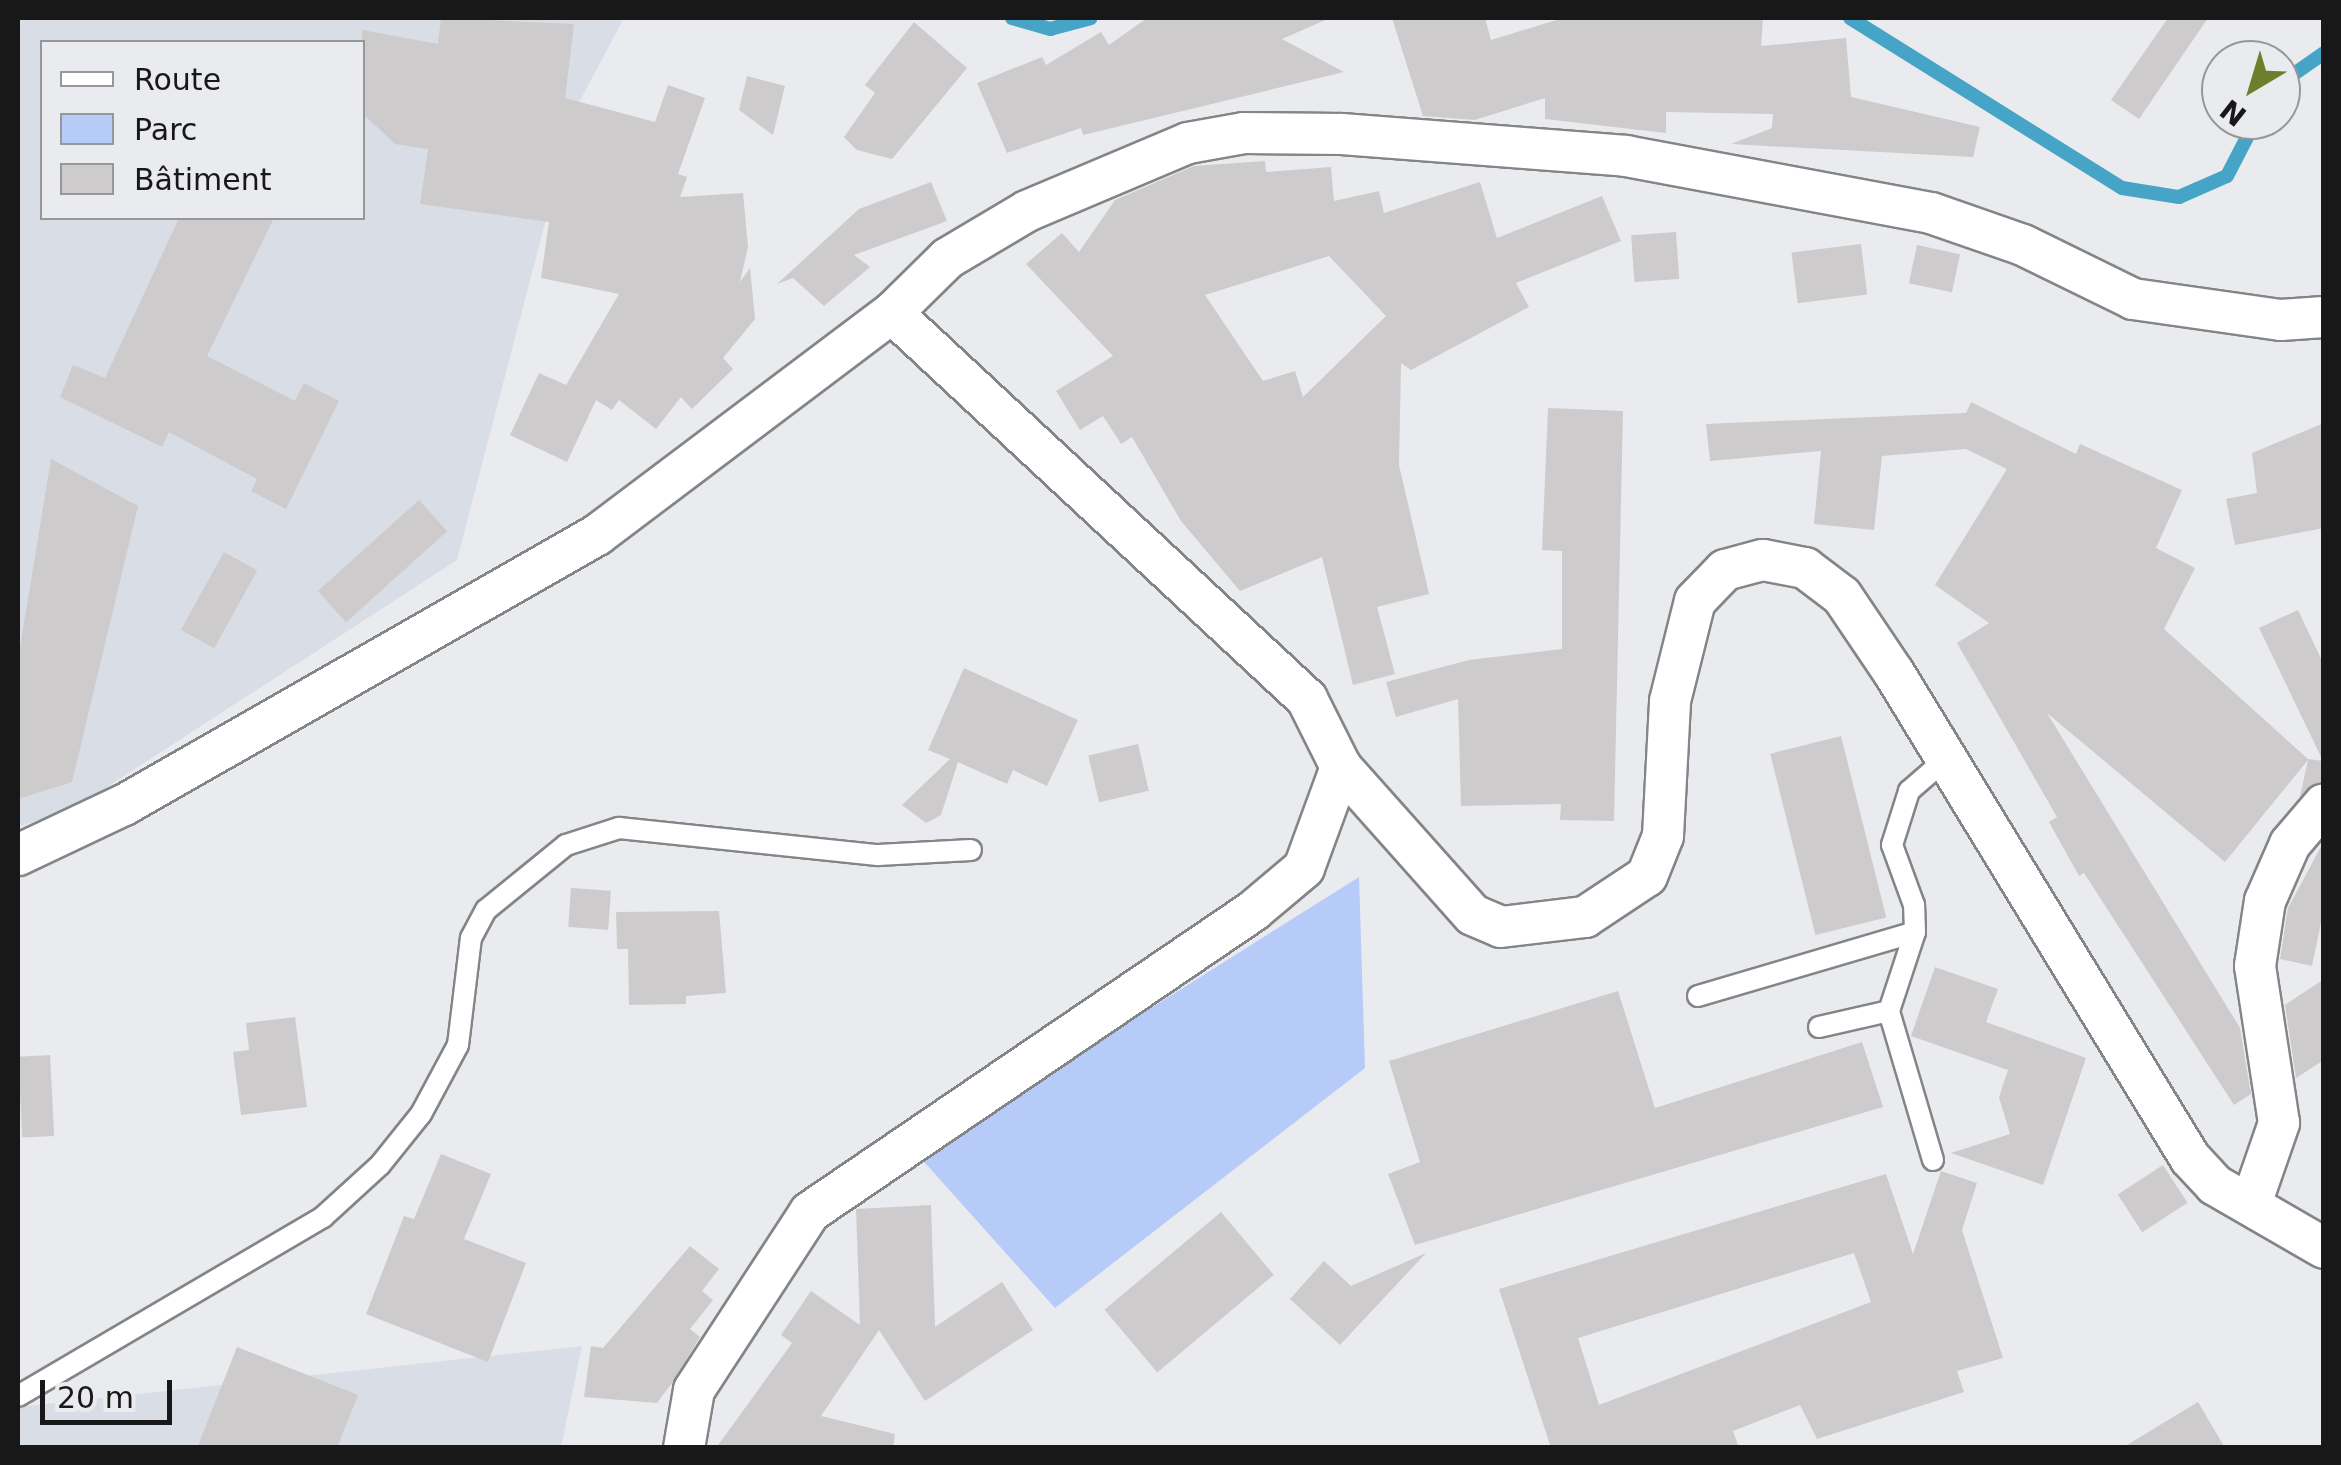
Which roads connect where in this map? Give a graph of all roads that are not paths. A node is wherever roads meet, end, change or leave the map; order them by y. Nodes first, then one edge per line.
1 (892, 313) junction
2 (2324, 317) edge
3 (1946, 759) junction
4 (1342, 767) junction
5 (2324, 804) edge
6 (971, 850) dead end
7 (18, 855) edge
8 (1915, 932) junction
9 (1698, 996) dead end
10 (1889, 1011) junction
11 (1819, 1027) dead end
12 (1933, 1160) dead end
13 (2251, 1204) junction
14 (2324, 1248) edge
15 (18, 1396) edge
16 (684, 1448) edge

1 - 2 street
1 - 4 street
1 - 7 street
3 - 4 street
3 - 8 lane
3 - 13 street
4 - 16 street
5 - 13 street
6 - 15 lane
8 - 9 lane
8 - 10 lane
10 - 11 lane
10 - 12 lane
13 - 14 street

